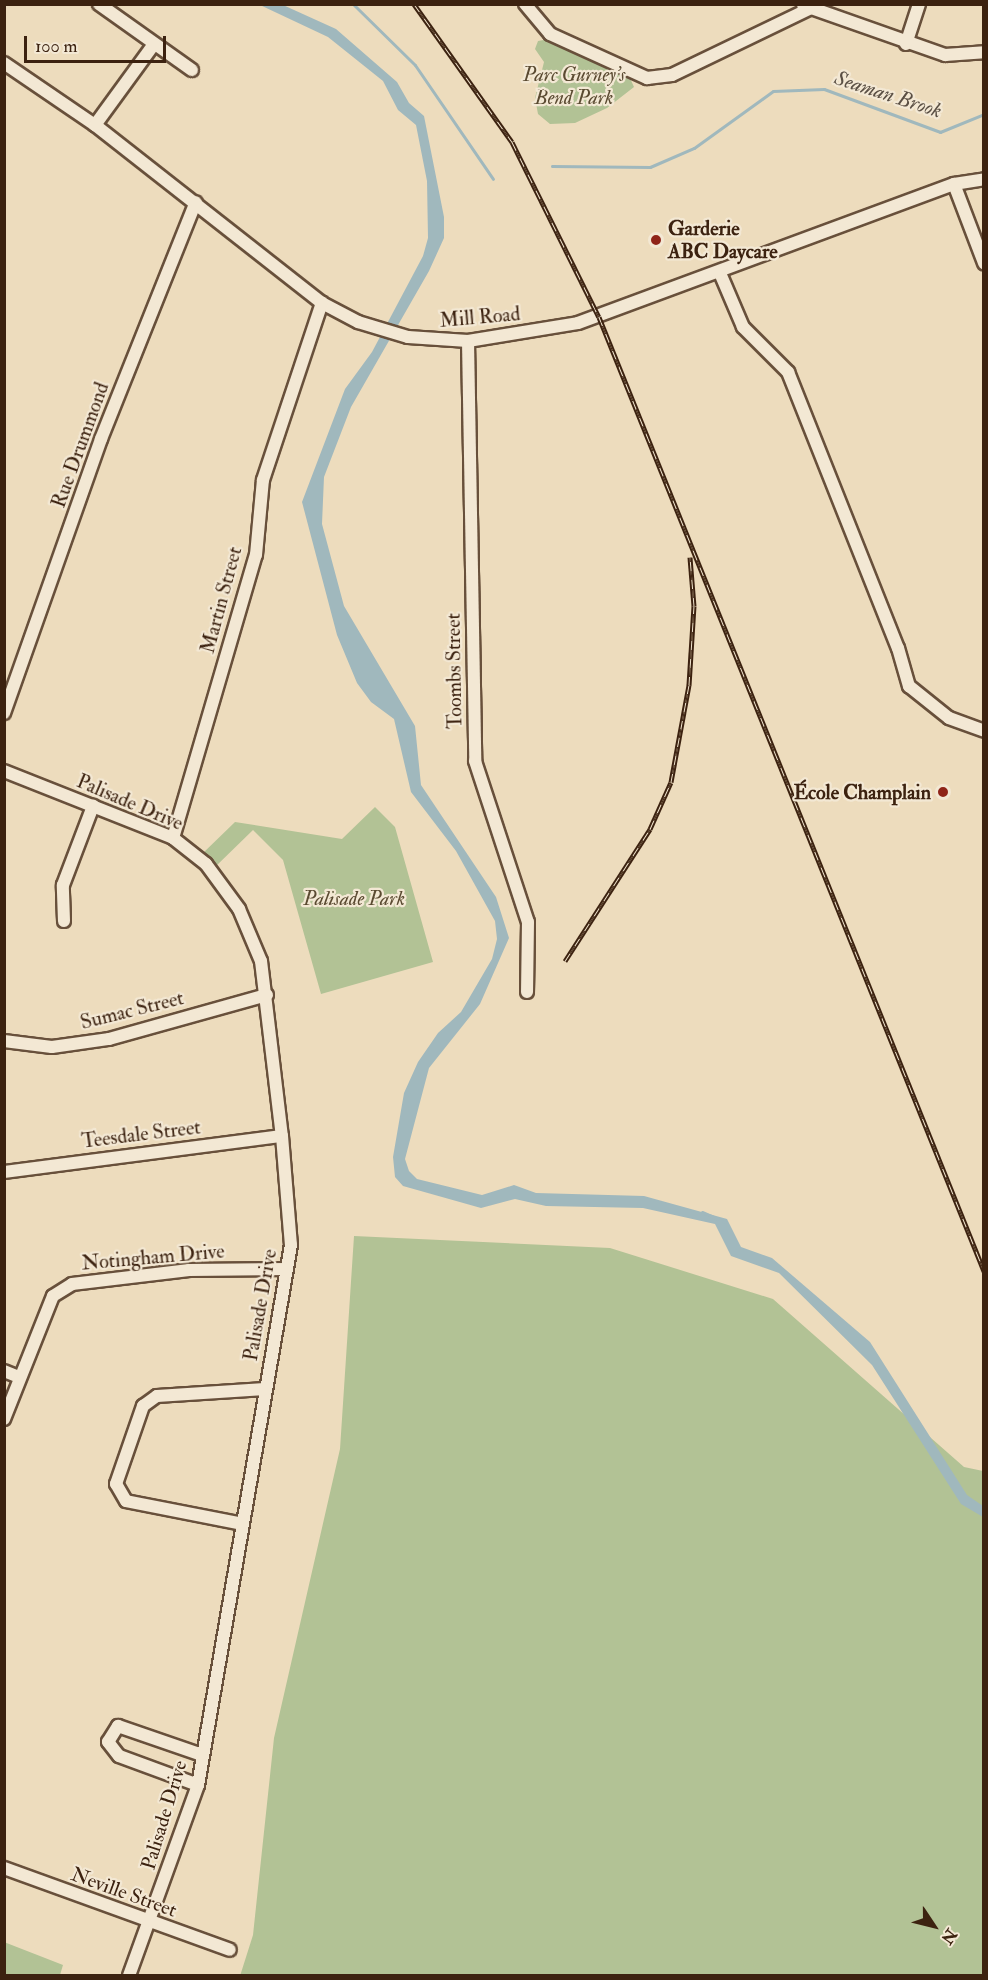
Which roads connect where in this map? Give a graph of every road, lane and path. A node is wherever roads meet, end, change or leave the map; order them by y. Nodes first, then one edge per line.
1 (99, 4) edge
2 (525, 4) edge
3 (920, 4) edge
4 (807, 6) edge
5 (154, 44) junction
6 (906, 44) junction
7 (984, 52) edge
8 (4, 63) edge
9 (192, 70) dead end
10 (95, 125) junction
11 (984, 179) edge
12 (954, 184) junction
13 (196, 202) junction
14 (984, 262) edge
15 (720, 273) junction
16 (322, 303) junction
17 (468, 341) junction
18 (6, 706) edge
19 (984, 731) edge
20 (4, 771) edge
21 (93, 806) junction
22 (173, 838) junction
23 (64, 921) dead end
24 (527, 992) dead end
25 (267, 995) junction
26 (4, 1041) edge
27 (282, 1136) junction
28 (4, 1172) edge
29 (286, 1269) junction
30 (4, 1371) edge
31 (19, 1377) junction
32 (265, 1389) junction
33 (4, 1419) edge
34 (243, 1524) junction
35 (202, 1755) junction
36 (198, 1785) junction
37 (4, 1868) edge
38 (150, 1923) junction
39 (230, 1950) dead end
40 (129, 1976) edge

1 - 5 street
2 - 4 street
3 - 6 street
4 - 6 street
5 - 9 street
5 - 10 street
6 - 7 street
8 - 10 street, Mill Road
10 - 13 street, Mill Road
11 - 12 street, Mill Road
12 - 14 street
12 - 15 street, Mill Road
13 - 16 street, Mill Road
13 - 18 street, Rue Drummond
15 - 17 street, Mill Road
15 - 19 street
16 - 17 street, Mill Road
16 - 22 street, Martin Street
17 - 24 street, Toombs Street
20 - 21 street, Palisade Drive
21 - 22 street, Palisade Drive
21 - 23 street
22 - 25 street, Palisade Drive
25 - 26 street, Sumac Street
25 - 27 street, Palisade Drive
27 - 28 street, Teesdale Street
27 - 29 street, Palisade Drive
29 - 31 street, Notingham Drive
29 - 32 street, Palisade Drive
30 - 31 street
31 - 33 street, Notingham Drive
32 - 34 street, Palisade Drive
32 - 34 street
34 - 35 street, Palisade Drive
35 - 36 street, Palisade Drive
35 - 36 street
36 - 38 street, Palisade Drive
37 - 38 street, Neville Street
38 - 39 street, Neville Street
38 - 40 street, Palisade Drive

